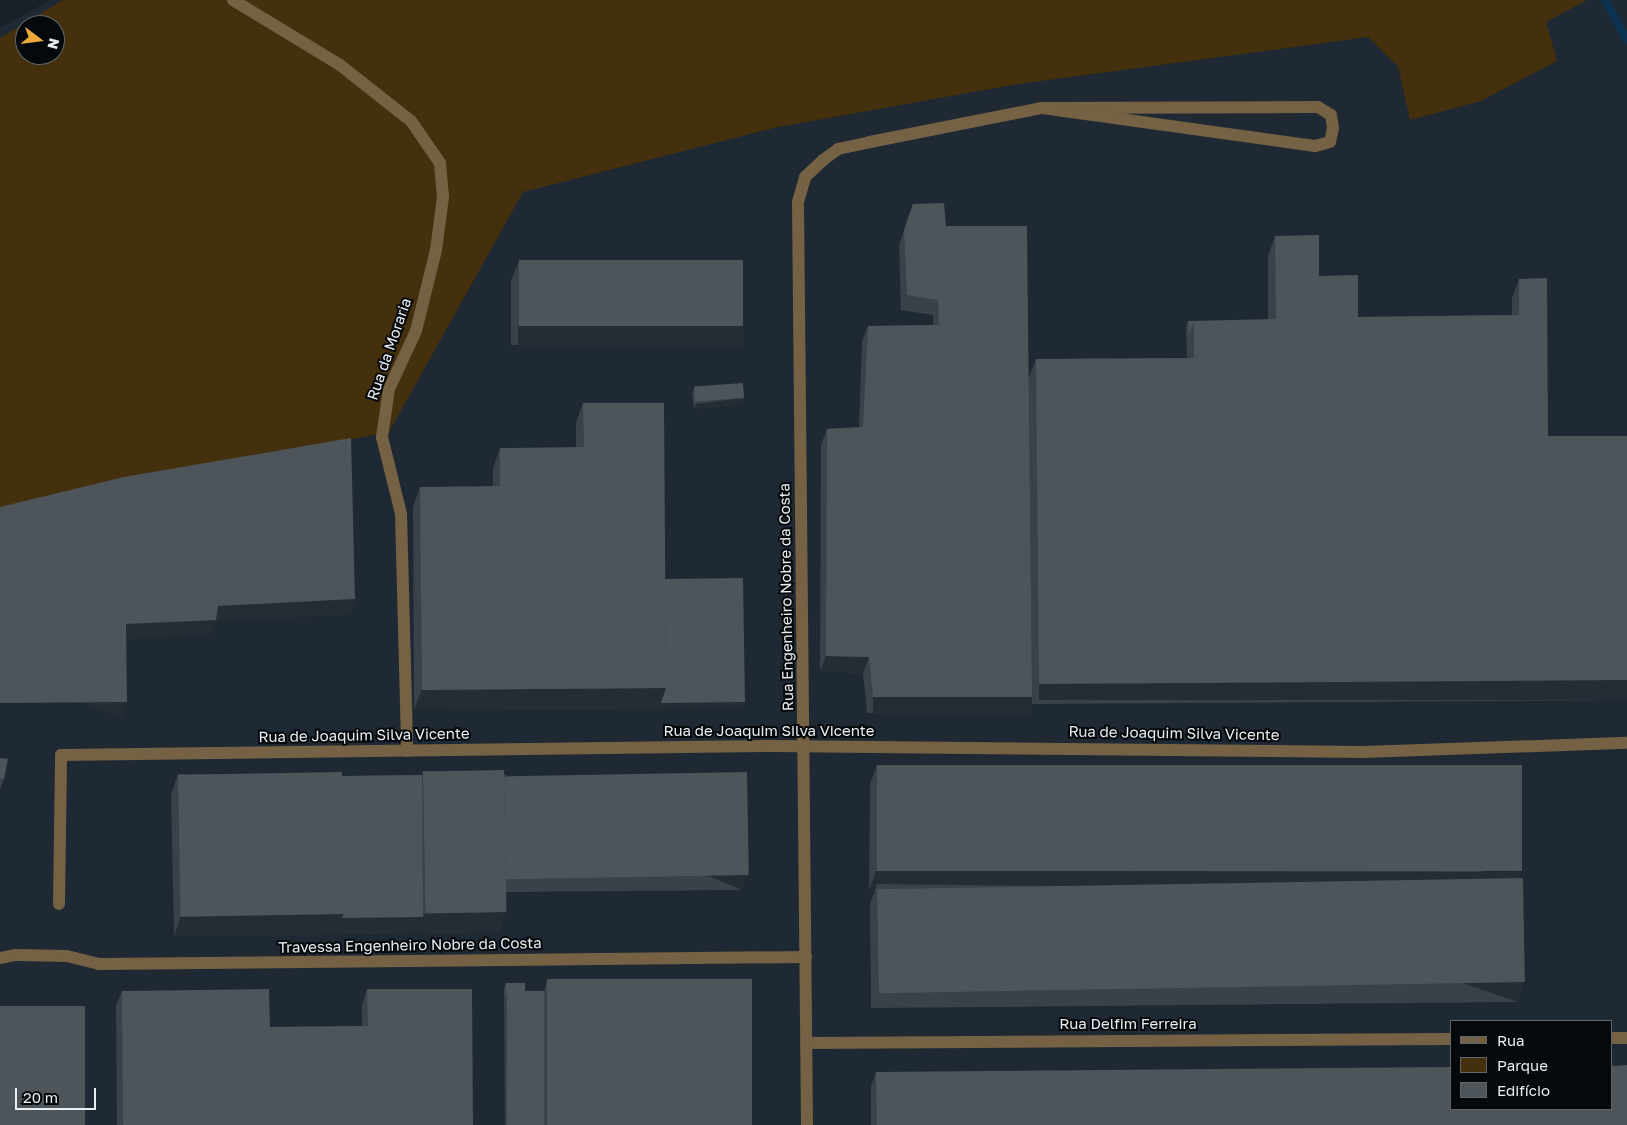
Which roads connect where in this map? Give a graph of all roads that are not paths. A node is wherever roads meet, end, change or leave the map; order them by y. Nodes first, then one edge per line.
1 (233, 0) edge
2 (1041, 108) junction
3 (1627, 743) edge
4 (803, 746) junction
5 (407, 751) junction
6 (59, 904) dead end
7 (806, 957) junction
8 (0, 958) edge
9 (1612, 1038) edge
10 (1627, 1038) edge
11 (1450, 1039) edge
12 (806, 1043) junction
13 (807, 1125) edge

1 - 5 street, Rua da Moraria
2 - 2 street
2 - 4 street, Rua Engenheiro Nobre da Costa
3 - 4 street, Rua de Joaquim Silva Vicente
4 - 5 street, Rua de Joaquim Silva Vicente
4 - 7 street, Rua Engenheiro Nobre da Costa
5 - 6 street, Rua de Joaquim Silva Vicente
7 - 8 street, Travessa Engenheiro Nobre da Costa
7 - 12 street, Rua Engenheiro Nobre da Costa
9 - 10 street
11 - 12 street, Rua Delfim Ferreira
12 - 13 street, Rua Engenheiro Nobre da Costa

